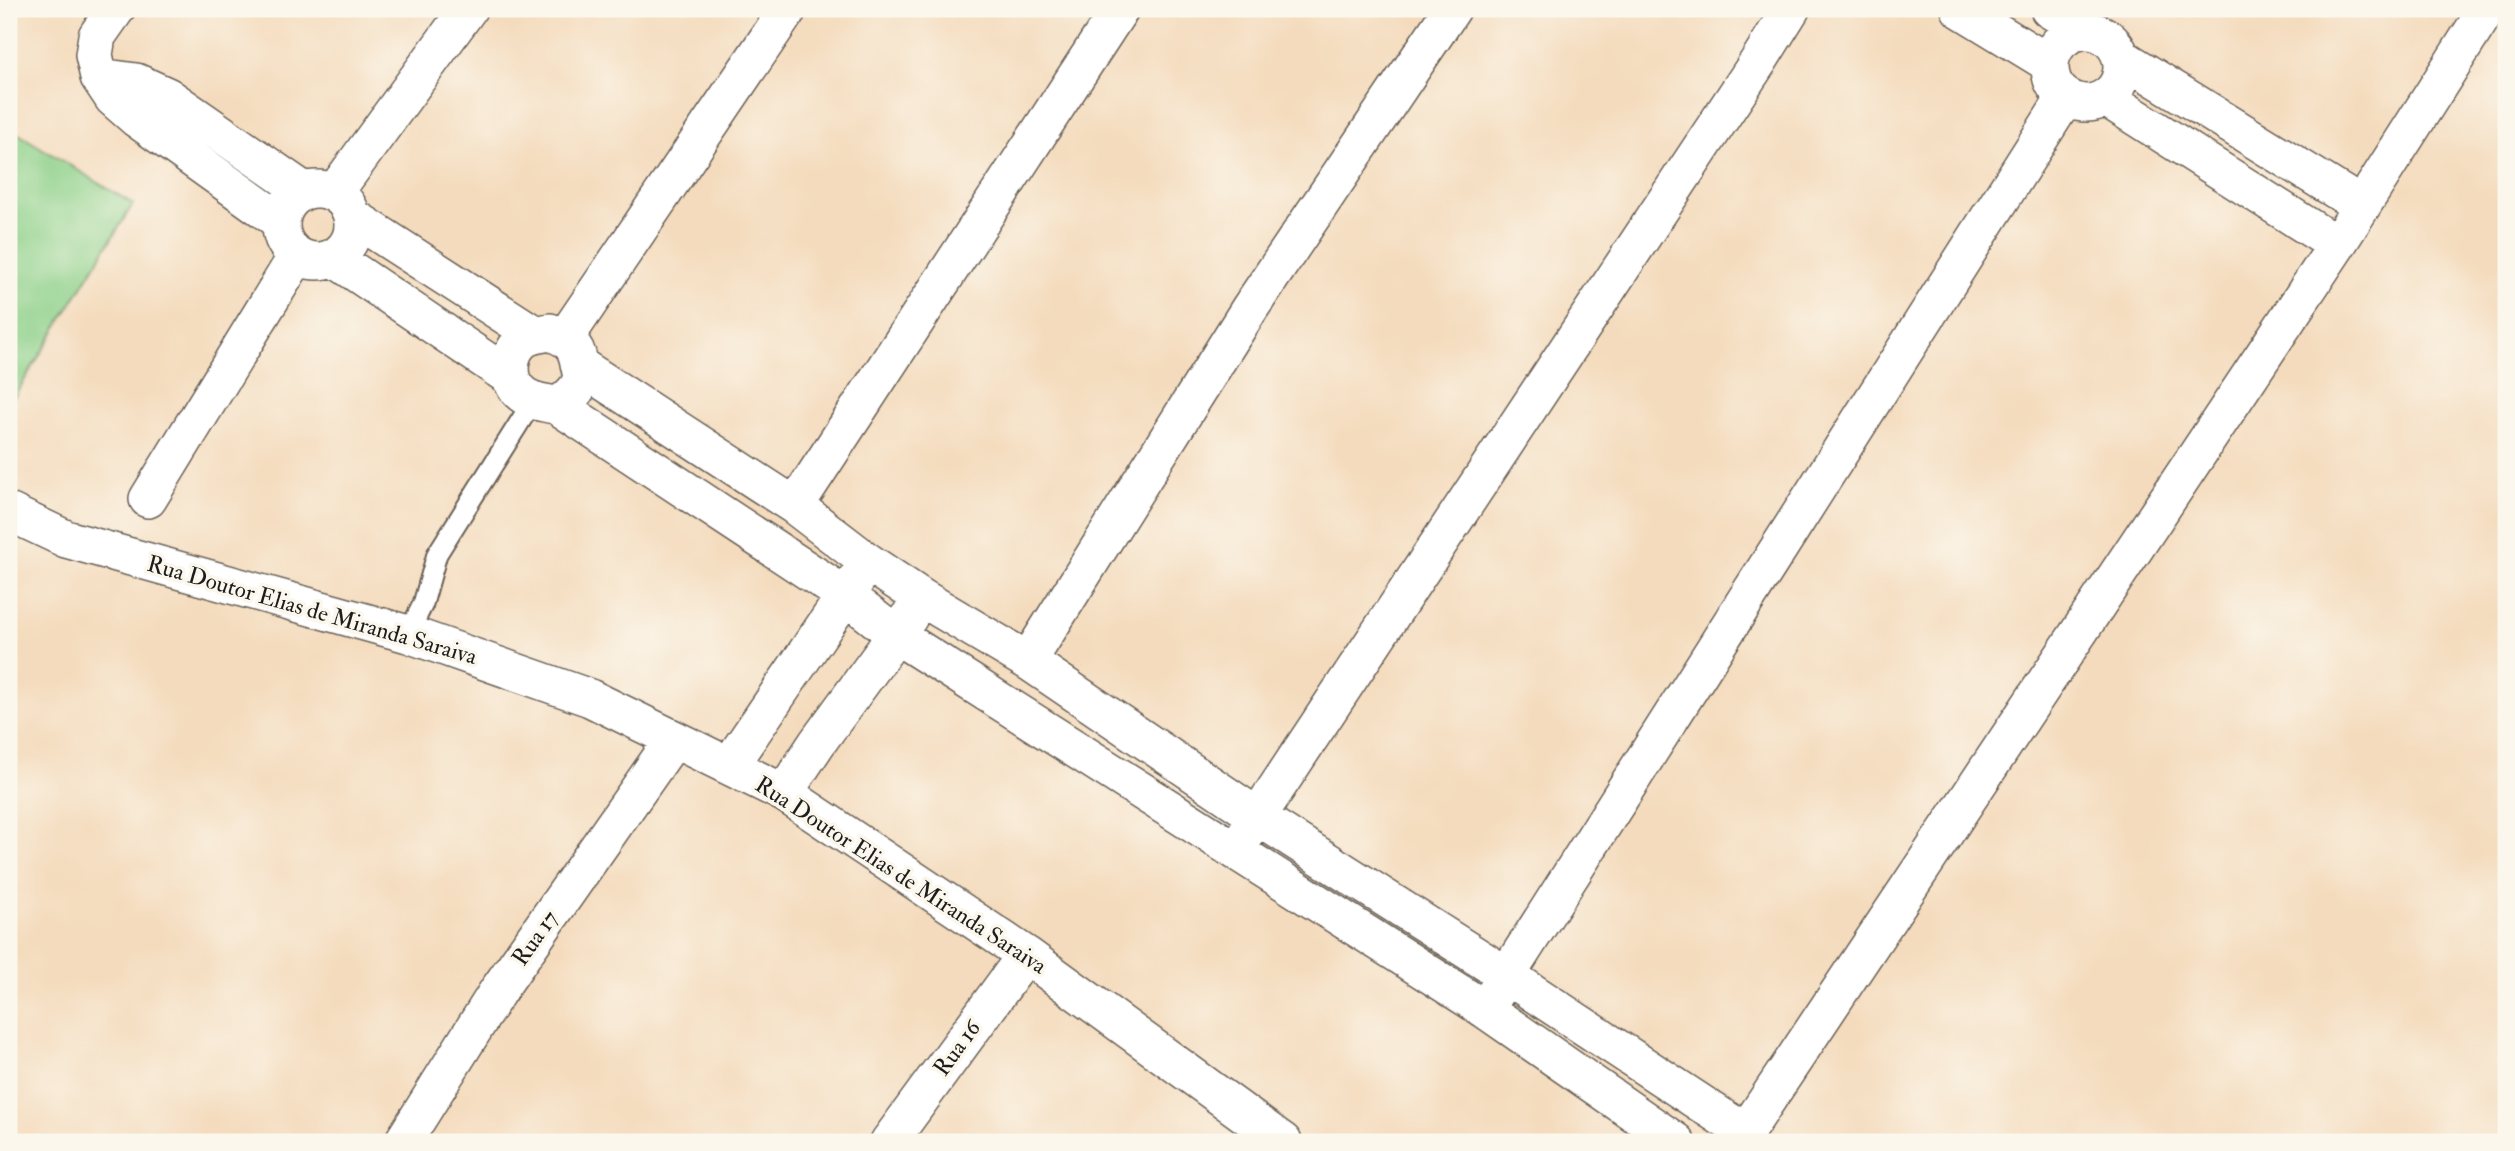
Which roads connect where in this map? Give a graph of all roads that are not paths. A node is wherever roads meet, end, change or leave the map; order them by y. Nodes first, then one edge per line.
1 (117, 9) edge
2 (468, 9) edge
3 (788, 9) edge
4 (1120, 9) edge
5 (1452, 9) edge
6 (1791, 9) edge
7 (1960, 9) edge
8 (2049, 9) edge
9 (2487, 9) edge
10 (2107, 33) edge
11 (2050, 64) junction
12 (100, 77) junction
13 (2066, 97) junction
14 (2106, 98) junction
15 (330, 201) junction
16 (2362, 206) junction
17 (281, 222) junction
18 (2337, 245) junction
19 (298, 256) junction
20 (334, 258) junction
21 (560, 346) junction
22 (534, 395) junction
23 (148, 499) dead end
24 (795, 506) junction
25 (9, 512) edge
26 (868, 562) junction
27 (846, 596) junction
28 (922, 598) junction
29 (408, 634) junction
30 (896, 635) junction
31 (1028, 661) junction
32 (674, 739) junction
33 (729, 766) junction
34 (784, 793) junction
35 (1258, 817) junction
36 (1235, 850) junction
37 (1026, 955) junction
38 (1506, 975) junction
39 (1486, 1010) junction
40 (1743, 1138) edge
41 (403, 1142) edge
42 (889, 1142) edge
43 (1283, 1142) edge
44 (1676, 1142) edge

1 - 12 street
2 - 15 street
3 - 21 street
4 - 24 street
5 - 31 street
6 - 35 street
7 - 11 street
8 - 10 street
9 - 16 street
10 - 11 street
10 - 14 street
10 - 16 street
11 - 13 street
12 - 15 street
12 - 17 street
13 - 14 street
13 - 38 street
14 - 18 street
15 - 17 street
15 - 20 street
15 - 21 street
16 - 18 street
17 - 19 street
18 - 40 street
19 - 20 street
19 - 23 street
20 - 22 street
21 - 22 street
21 - 22 street
21 - 24 street
22 - 27 street
22 - 29 lane
24 - 26 street
25 - 29 street, Rua Doutor Elias de Miranda Saraiva
26 - 27 street
26 - 28 street
27 - 30 street
27 - 33 street
28 - 30 street
28 - 31 street
29 - 32 street, Rua Doutor Elias de Miranda Saraiva
30 - 34 street
30 - 36 street
31 - 35 street
32 - 33 street, Rua Doutor Elias de Miranda Saraiva
32 - 41 street, Rua 17
33 - 34 street, Rua Doutor Elias de Miranda Saraiva
34 - 37 street, Rua Doutor Elias de Miranda Saraiva
35 - 36 street
35 - 38 street
36 - 39 street
37 - 42 street, Rua 16
37 - 43 street, Rua Doutor Elias de Miranda Saraiva
38 - 39 street
38 - 40 street
39 - 44 street

